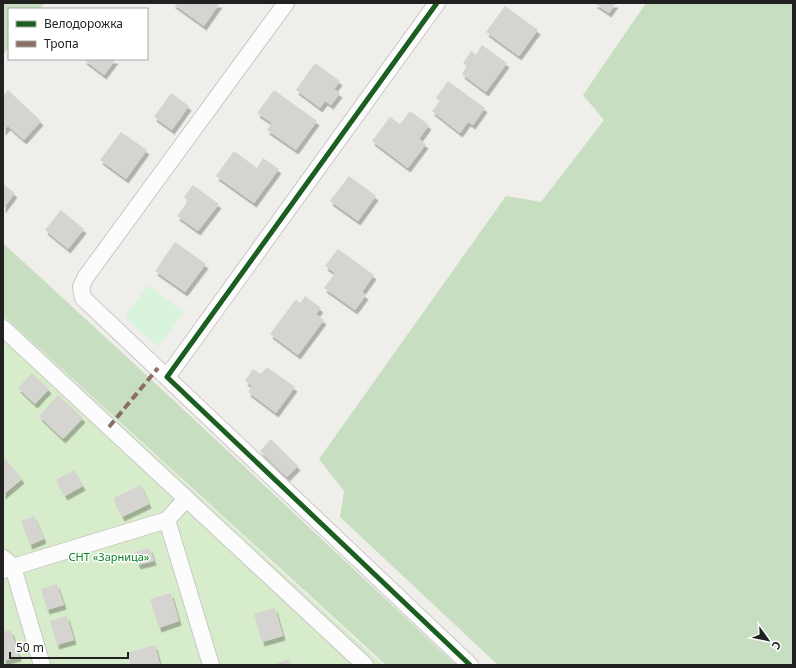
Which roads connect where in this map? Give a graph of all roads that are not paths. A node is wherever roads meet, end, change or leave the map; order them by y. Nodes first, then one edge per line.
1 (286, 3) edge
2 (437, 3) edge
3 (3, 328) edge
4 (168, 377) junction
5 (186, 499) junction
6 (167, 520) junction
7 (6, 565) edge
8 (42, 665) edge
9 (211, 665) edge
10 (364, 665) edge
11 (470, 665) edge

1 - 4 street
2 - 4 street
3 - 5 street
4 - 11 street
5 - 6 street
5 - 10 street
6 - 7 street
6 - 9 street
7 - 8 street

